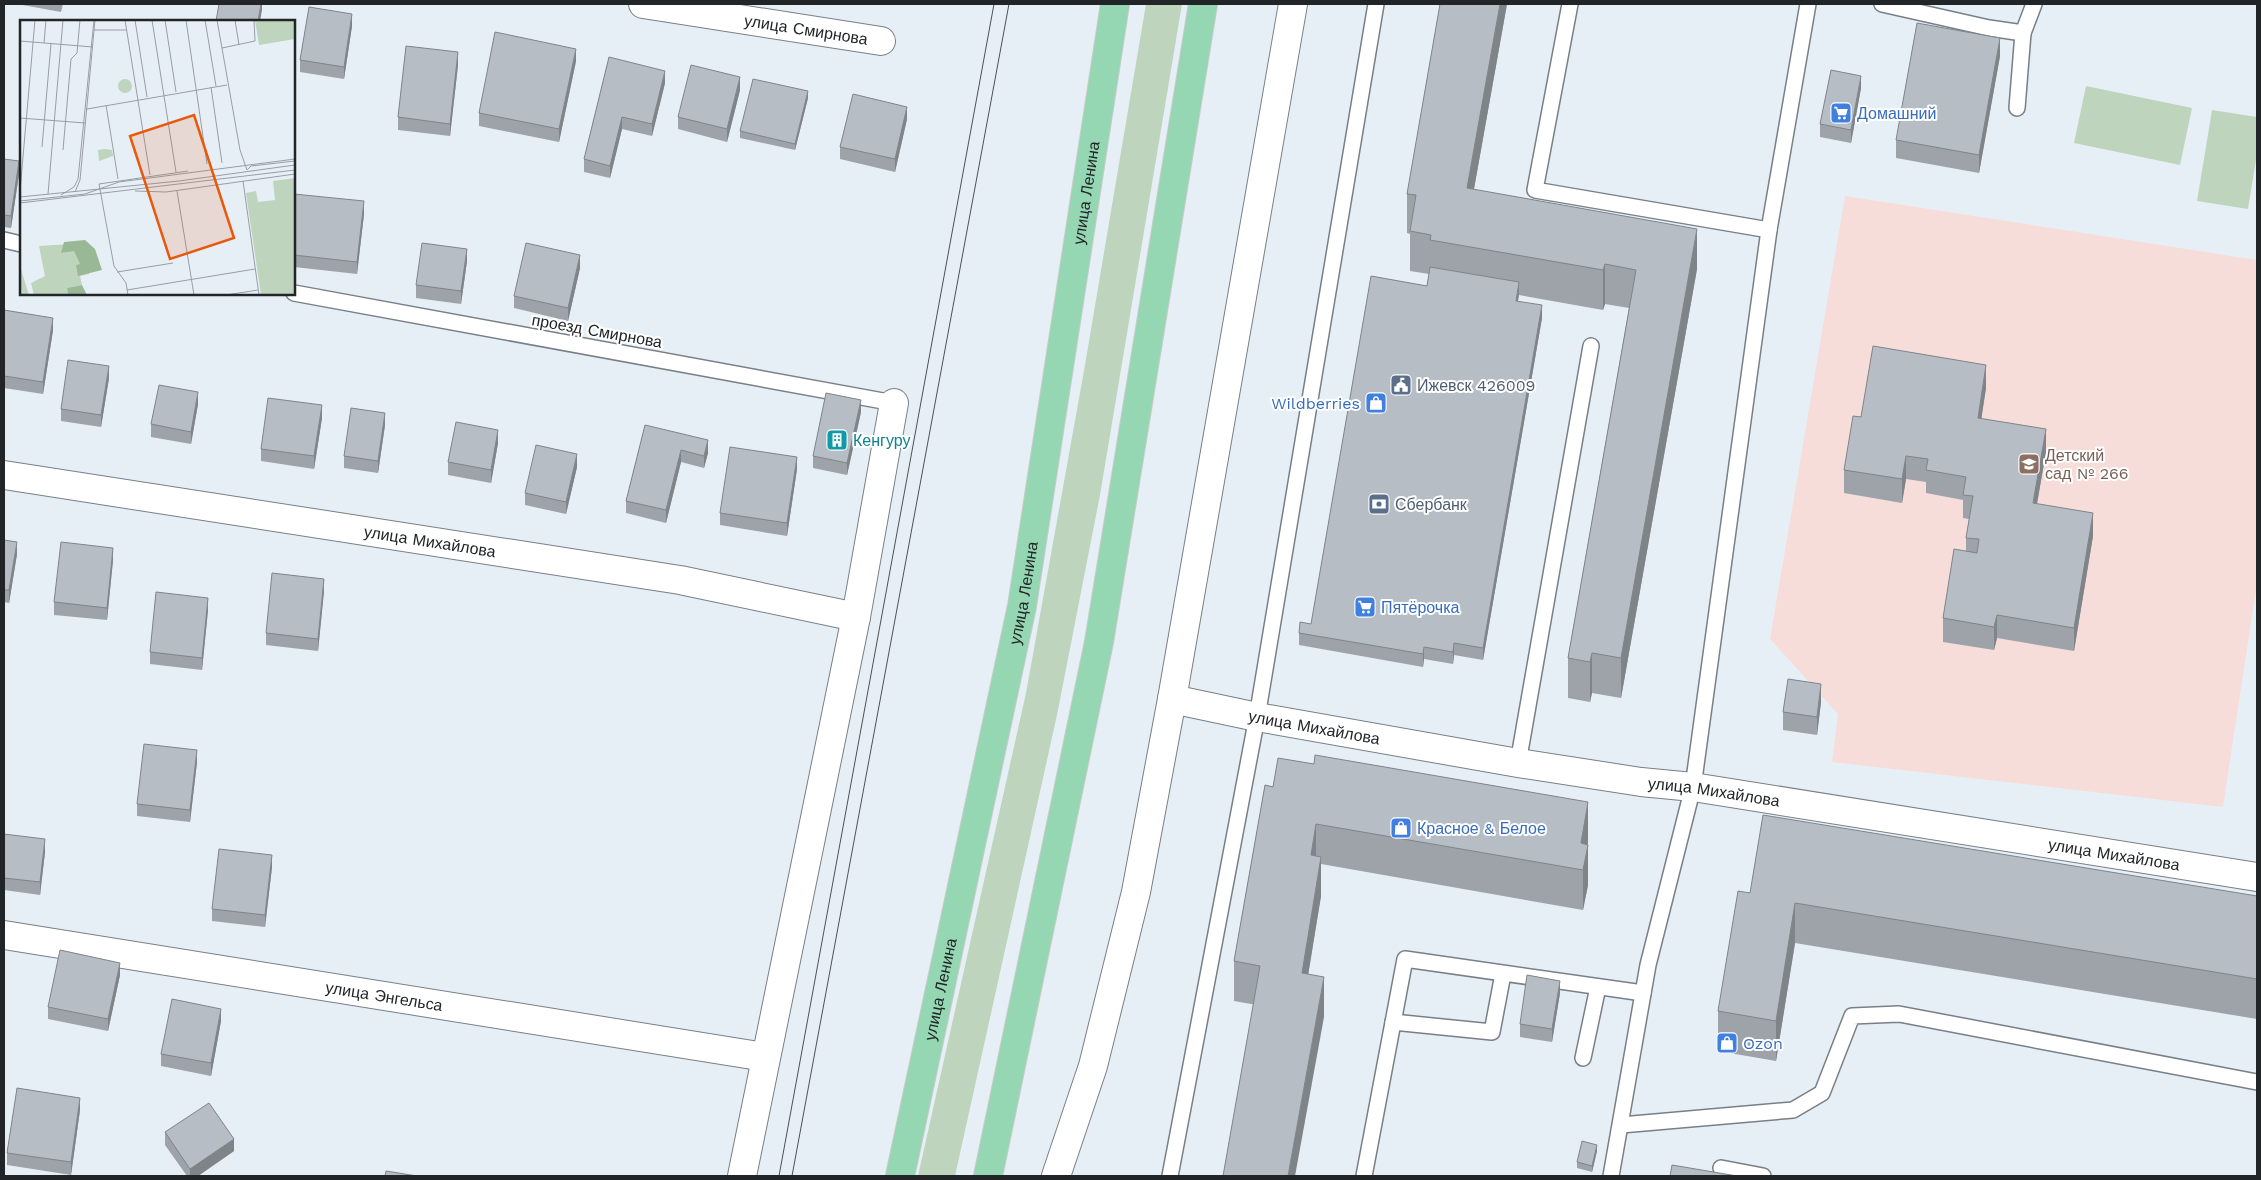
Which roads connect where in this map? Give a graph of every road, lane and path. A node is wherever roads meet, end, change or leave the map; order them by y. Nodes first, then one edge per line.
1 (644, 4) edge
2 (1115, 4) edge
3 (1203, 4) edge
4 (1293, 4) edge
5 (1376, 4) edge
6 (1570, 4) edge
7 (1808, 4) edge
8 (1882, 4) edge
9 (2034, 4) edge
10 (2024, 32) junction
11 (881, 41) dead end
12 (2017, 108) dead end
13 (1768, 230) junction
14 (4, 240) edge
15 (20, 244) edge
16 (295, 293) edge
17 (1591, 346) dead end
18 (894, 403) joint
19 (4, 475) edge
20 (856, 617) junction
21 (1172, 699) junction
22 (1257, 717) junction
23 (1518, 763) junction
24 (1693, 787) junction
25 (2257, 877) edge
26 (4, 934) edge
27 (1503, 974) junction
28 (1598, 987) junction
29 (1643, 993) junction
30 (1393, 1022) junction
31 (765, 1057) junction
32 (1582, 1058) dead end
33 (2257, 1082) edge
34 (1621, 1125) junction
35 (1721, 1168) dead end
36 (742, 1176) edge
37 (900, 1176) edge
38 (988, 1176) edge
39 (1056, 1176) edge
40 (1170, 1176) edge
41 (1364, 1176) edge
42 (1611, 1176) edge
43 (1763, 1176) edge

1 - 11 street, улица Смирнова
2 - 37 main road, улица Ленина
3 - 38 main road
4 - 21 street
5 - 22 lane
6 - 13 lane
7 - 13 lane
8 - 10 lane
9 - 10 lane
10 - 12 lane
13 - 24 lane
14 - 15 lane
16 - 18 lane, проезд Смирнова
17 - 23 lane
18 - 20 street
19 - 20 street, улица Михайлова
20 - 31 street
21 - 22 street, улица Михайлова
21 - 39 street
22 - 23 street, улица Михайлова
22 - 40 lane
23 - 24 street, улица Михайлова
24 - 25 street, улица Михайлова
24 - 29 lane
26 - 31 street, улица Энгельса
27 - 28 lane
27 - 30 lane
27 - 30 lane
28 - 29 lane
28 - 32 lane
29 - 34 lane
30 - 41 lane
31 - 36 street
33 - 34 lane
34 - 42 lane
35 - 43 lane

